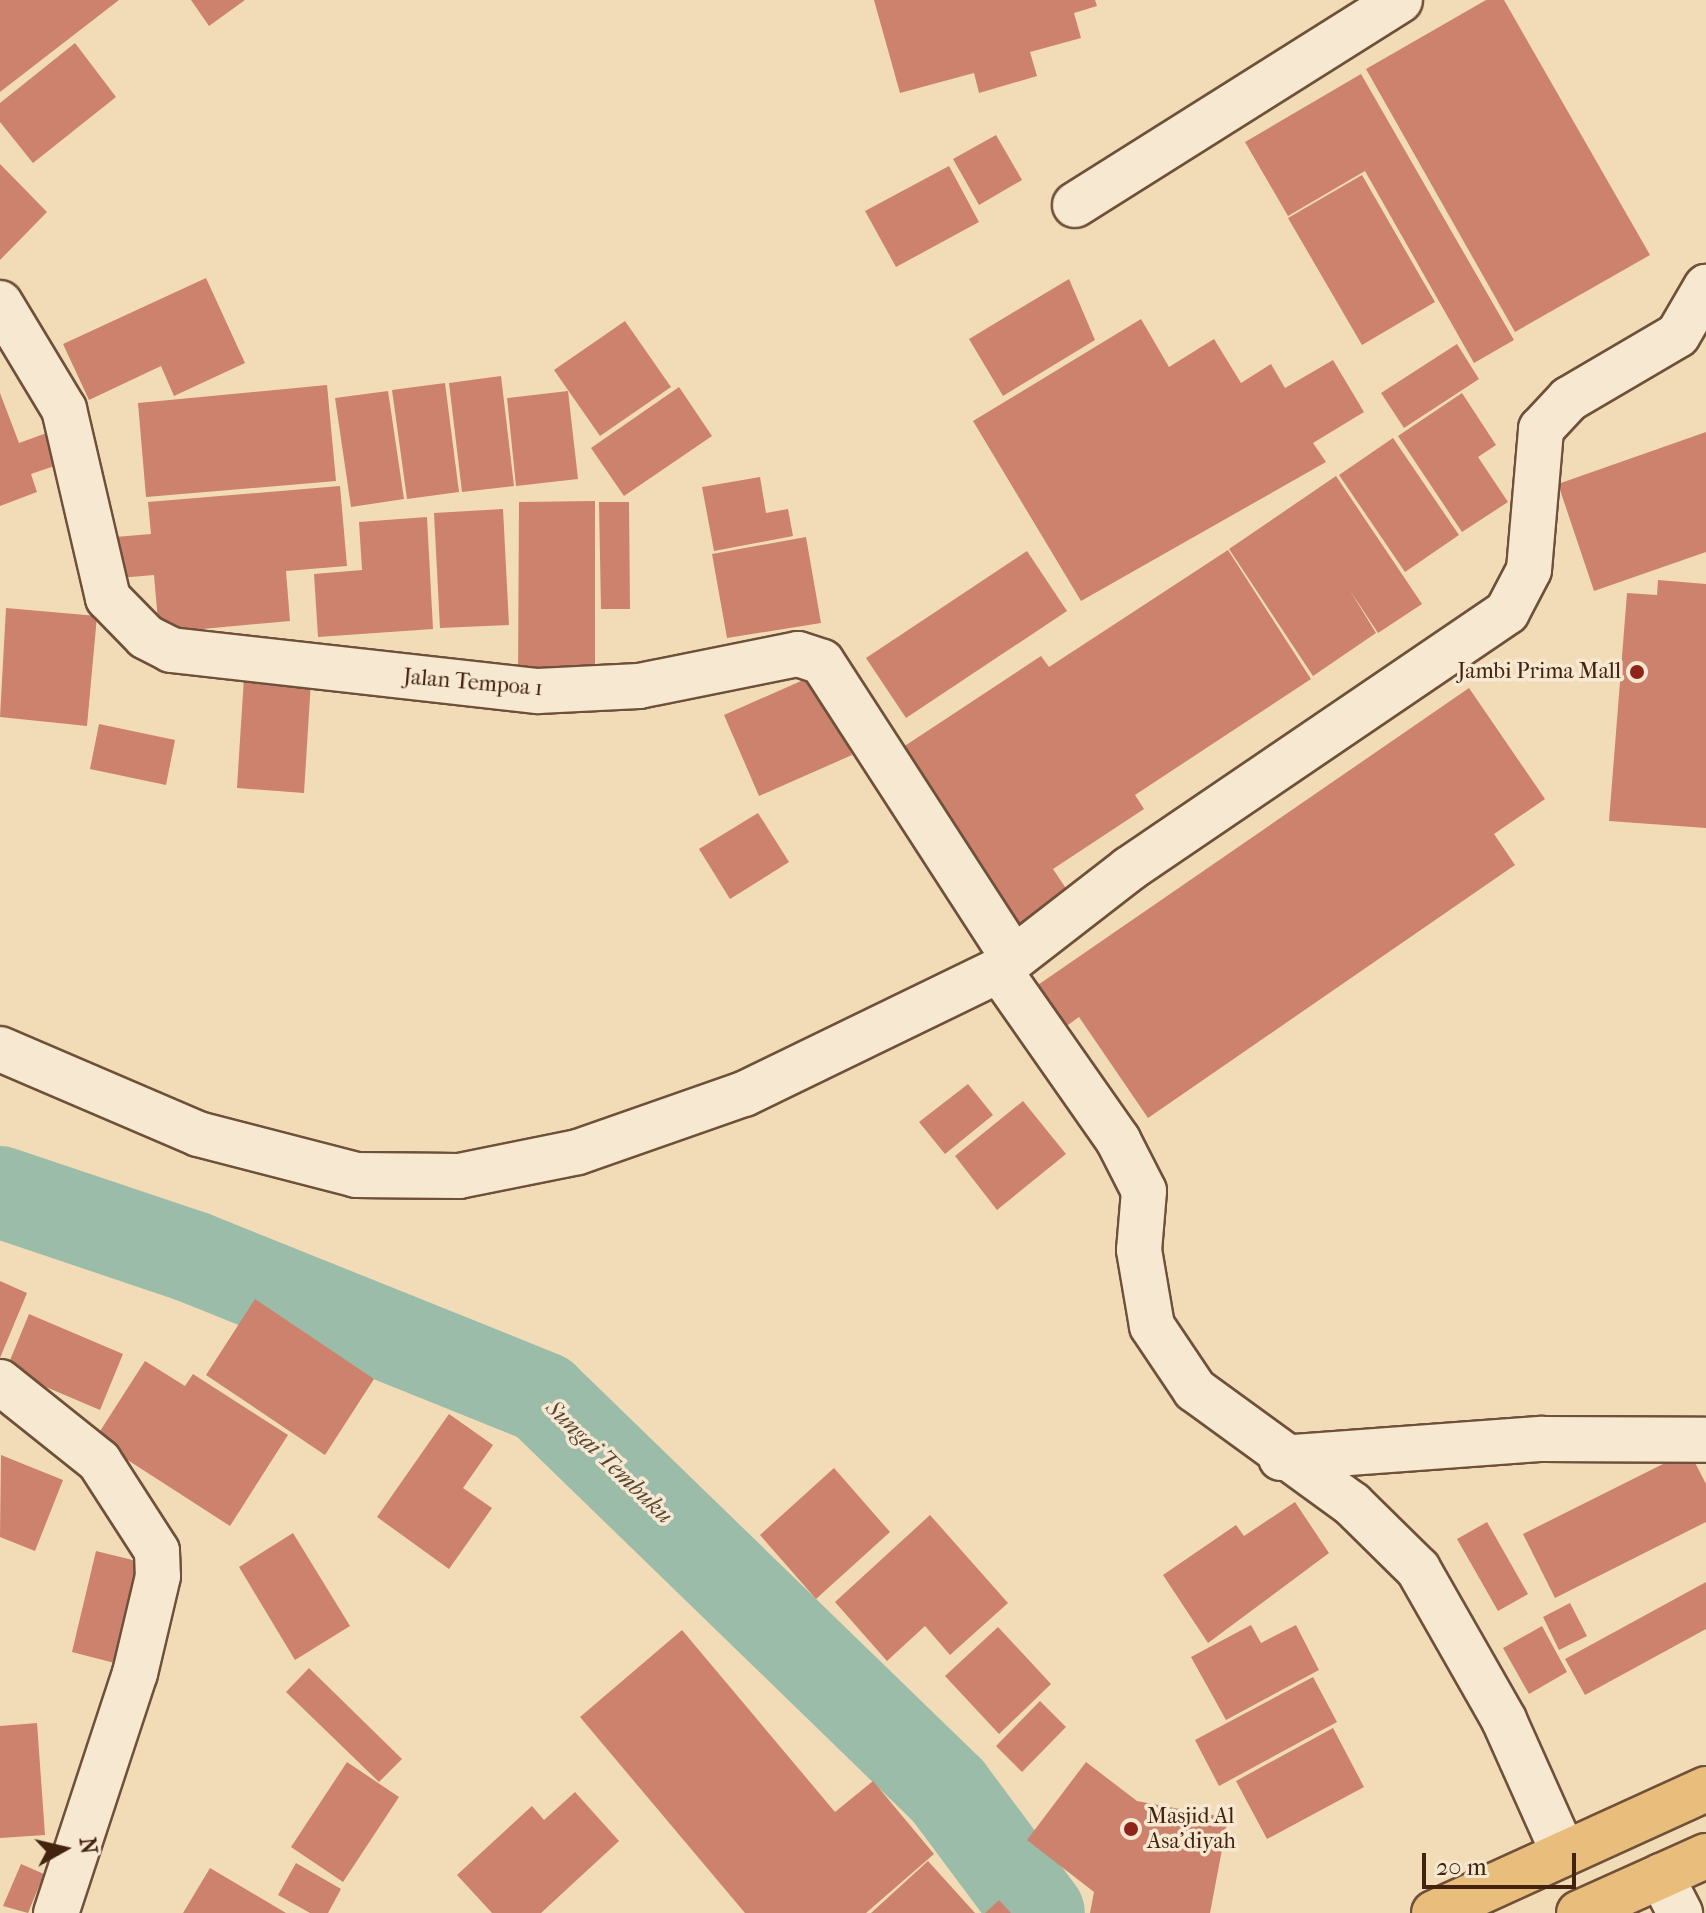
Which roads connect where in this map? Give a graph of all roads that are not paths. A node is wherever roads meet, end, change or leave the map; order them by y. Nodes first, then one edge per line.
1 (1400, 0) edge
2 (1075, 205) dead end
3 (1706, 287) edge
4 (0, 303) edge
5 (1006, 963) junction
6 (0, 1049) edge
7 (0, 1382) edge
8 (1706, 1440) edge
9 (1281, 1458) junction
10 (1706, 1789) edge
11 (1563, 1852) junction
12 (1706, 1856) edge
13 (1670, 1895) edge
14 (56, 1913) edge
15 (1434, 1913) edge
16 (1579, 1913) edge

1 - 2 street
3 - 5 street
4 - 5 street, Jalan Tempoa 1
5 - 6 street
5 - 9 street, Jalan Tempoa 1
7 - 14 street
8 - 9 street
9 - 11 street, Jalan Tempoa 1
10 - 11 highway
11 - 15 highway
12 - 13 highway
13 - 16 highway

